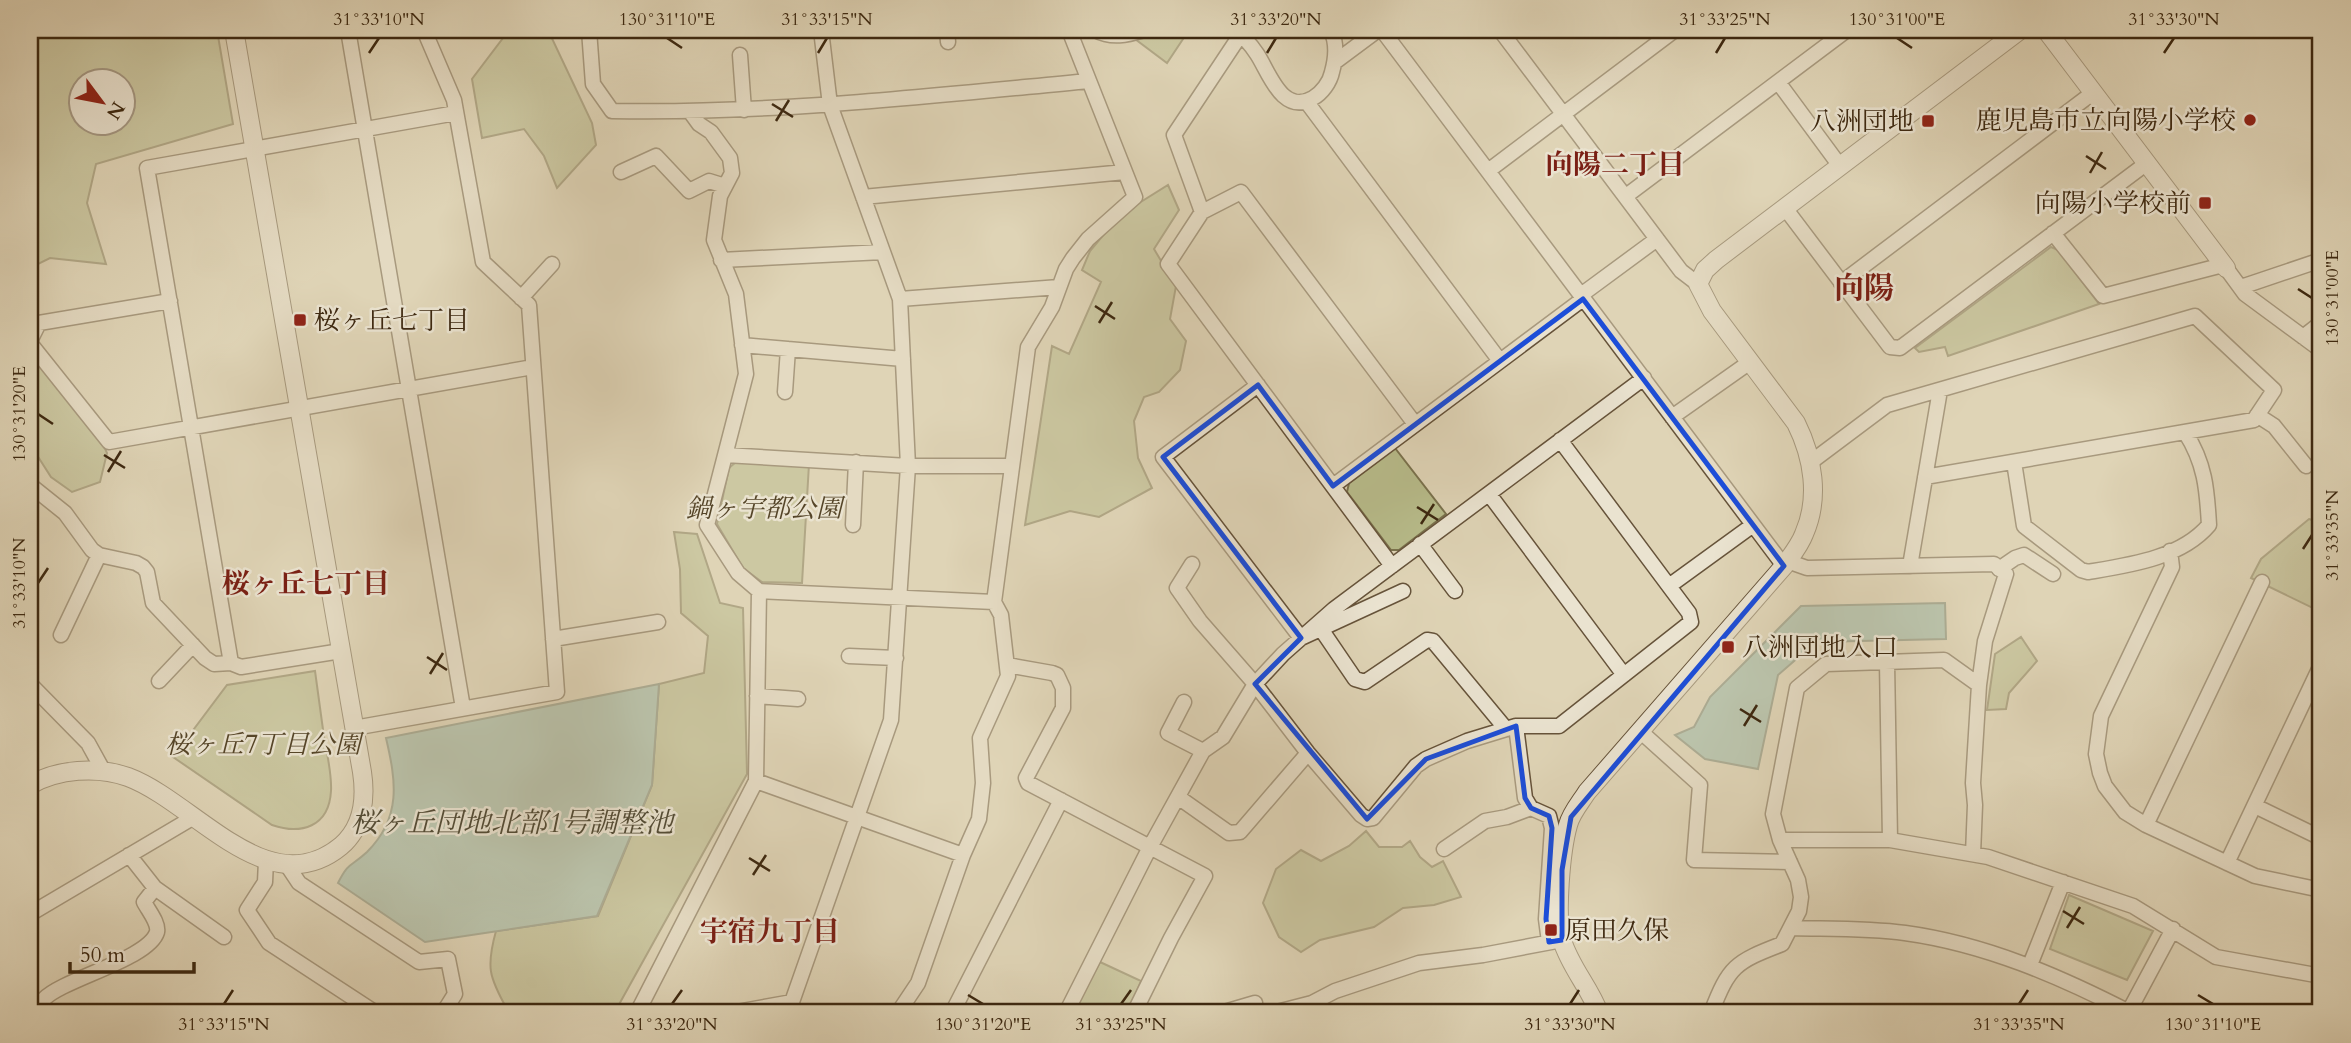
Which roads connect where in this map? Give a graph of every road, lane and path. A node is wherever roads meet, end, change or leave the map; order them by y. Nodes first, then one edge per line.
1 (233, 30) edge
2 (348, 30) edge
3 (424, 30) edge
4 (589, 30) edge
5 (821, 30) edge
6 (1069, 30) edge
7 (1095, 30) edge
8 (1144, 30) edge
9 (1331, 30) edge
10 (1380, 30) edge
11 (1500, 30) edge
12 (1675, 30) edge
13 (1847, 30) edge
14 (2020, 30) edge
15 (2046, 30) edge
16 (1237, 32) edge
17 (740, 55) dead end
18 (1335, 62) junction
19 (1089, 81) junction
20 (1778, 82) junction
21 (2094, 92) junction
22 (1306, 101) junction
23 (830, 105) junction
24 (744, 110) junction
25 (456, 113) junction
26 (691, 113) junction
27 (1563, 114) junction
28 (365, 129) junction
29 (254, 149) junction
30 (2147, 163) junction
31 (1840, 166) junction
32 (1488, 171) junction
33 (621, 172) dead end
34 (1125, 172) junction
35 (725, 186) junction
36 (1626, 196) junction
37 (863, 197) junction
38 (1785, 208) junction
39 (1202, 212) junction
40 (2053, 233) junction
41 (1657, 239) junction
42 (883, 252) junction
43 (721, 260) junction
44 (2321, 260) edge
45 (552, 264) dead end
46 (2225, 266) junction
47 (1841, 283) junction
48 (1698, 284) junction
49 (1059, 287) junction
50 (2241, 287) junction
51 (1582, 297) junction
52 (522, 298) junction
53 (900, 299) junction
54 (170, 301) junction
55 (2321, 323) edge
56 (2303, 337) junction
57 (30, 342) edge
58 (742, 345) junction
59 (788, 349) junction
60 (2321, 350) edge
61 (903, 359) junction
62 (1500, 361) junction
63 (1750, 362) junction
64 (533, 367) junction
65 (1643, 379) junction
66 (1258, 385) junction
67 (409, 389) junction
68 (1940, 390) junction
69 (785, 392) dead end
70 (299, 408) junction
71 (2258, 415) junction
72 (1672, 417) junction
73 (1415, 424) junction
74 (191, 427) junction
75 (2185, 432) junction
76 (1560, 440) junction
77 (725, 455) junction
78 (856, 462) junction
79 (1811, 462) junction
80 (2014, 462) junction
81 (908, 466) junction
82 (1012, 466) junction
83 (2306, 466) dead end
84 (1924, 477) junction
85 (30, 485) edge
86 (1333, 486) junction
87 (1489, 494) junction
88 (853, 525) dead end
89 (1753, 525) junction
90 (1420, 544) junction
91 (2170, 551) junction
92 (99, 555) junction
93 (1785, 563) junction
94 (1192, 564) dead end
95 (1392, 566) junction
96 (1910, 566) junction
97 (1999, 569) junction
98 (2053, 574) dead end
99 (2262, 582) dead end
100 (1668, 586) junction
101 (759, 591) junction
102 (1403, 591) dead end
103 (1455, 591) dead end
104 (900, 598) junction
105 (994, 602) junction
106 (658, 621) dead end
107 (1321, 629) junction
108 (61, 635) dead end
109 (1301, 638) junction
110 (553, 639) junction
111 (193, 645) junction
112 (341, 651) junction
113 (849, 656) dead end
114 (896, 658) junction
115 (1887, 662) junction
116 (231, 663) junction
117 (2321, 664) edge
118 (1007, 665) junction
119 (1624, 675) junction
120 (159, 681) dead end
121 (30, 684) edge
122 (1255, 684) junction
123 (1979, 685) junction
124 (757, 696) junction
125 (798, 699) dead end
126 (1184, 702) dead end
127 (463, 708) junction
128 (354, 727) junction
129 (1511, 728) junction
130 (1640, 731) junction
131 (1203, 751) junction
132 (1308, 753) junction
133 (104, 772) junction
134 (755, 781) junction
135 (30, 785) edge
136 (1178, 797) junction
137 (1061, 800) junction
138 (2255, 806) junction
139 (1531, 808) junction
140 (194, 817) junction
141 (857, 818) junction
142 (2146, 825) junction
143 (2321, 838) edge
144 (1780, 840) junction
145 (1890, 840) junction
146 (1150, 847) junction
147 (1444, 849) dead end
148 (1973, 854) junction
149 (129, 855) junction
150 (963, 855) junction
151 (266, 861) junction
152 (1790, 862) junction
153 (2227, 863) junction
154 (288, 865) junction
155 (2063, 882) junction
156 (155, 888) junction
157 (2321, 890) edge
158 (30, 914) edge
159 (1792, 928) junction
160 (2173, 929) junction
161 (224, 937) dead end
162 (1555, 941) junction
163 (2030, 965) junction
164 (2321, 976) edge
165 (1255, 1003) dead end
166 (793, 1008) edge
167 (37, 1013) edge
168 (376, 1013) edge
169 (424, 1013) edge
170 (637, 1013) edge
171 (731, 1013) edge
172 (898, 1013) edge
173 (952, 1013) edge
174 (1066, 1013) edge
175 (1135, 1013) edge
176 (1221, 1013) edge
177 (1273, 1013) edge
178 (1600, 1013) edge
179 (1711, 1013) edge
180 (2129, 1013) edge

1 - 29 street
2 - 28 street
3 - 25 street
4 - 26 street
5 - 23 street
6 - 19 street
7 - 8 street
9 - 18 street
10 - 18 street
10 - 32 street
11 - 27 street
12 - 27 street
13 - 20 street
14 - 31 street
15 - 21 street
16 - 22 street
16 - 39 street
17 - 24 street
18 - 22 street
19 - 23 street
19 - 34 street
20 - 31 street
20 - 36 street
21 - 30 street
21 - 47 street
22 - 62 street
23 - 24 street
23 - 37 street
24 - 26 street
25 - 28 street
25 - 52 street
26 - 35 street
27 - 32 street
27 - 36 street
28 - 29 street
28 - 67 street
29 - 54 street
29 - 70 street
30 - 40 street
30 - 46 street
31 - 38 street
32 - 51 street
33 - 35 street
34 - 37 street
34 - 49 street
35 - 43 street
36 - 41 street
37 - 42 street
38 - 47 street
38 - 48 street
39 - 66 street
39 - 73 street
40 - 46 street
40 - 47 street
41 - 48 street
41 - 51 street
42 - 43 street
42 - 53 street
43 - 58 street
44 - 50 street
45 - 52 street
46 - 50 street
48 - 63 street
49 - 53 street
49 - 82 street
50 - 56 street
51 - 62 street
51 - 65 street
52 - 64 street
53 - 61 street
54 - 57 street
54 - 74 street
55 - 56 street
56 - 60 street
57 - 74 street
58 - 59 street
58 - 77 street
59 - 61 street
59 - 69 street
61 - 81 street
62 - 73 street
63 - 72 street
63 - 79 street
64 - 67 street
64 - 110 street
65 - 72 street
65 - 76 street
66 - 86 street
66 - 109 street
67 - 70 street
67 - 127 street
68 - 71 street
68 - 79 street
68 - 84 street
70 - 74 street
70 - 112 street
71 - 75 street
71 - 83 street
72 - 89 street
73 - 86 street
74 - 116 street
75 - 80 street
75 - 91 street
76 - 87 street
76 - 100 street
77 - 78 street
77 - 101 street
78 - 81 street
78 - 88 street
79 - 93 street
80 - 84 street
80 - 91 street
81 - 82 street
81 - 104 street
82 - 105 street
84 - 96 street
85 - 92 street
86 - 95 street
87 - 90 street
87 - 119 street
89 - 93 street
89 - 100 street
90 - 95 street
90 - 103 street
91 - 142 street
92 - 108 street
92 - 111 street
93 - 96 street
93 - 130 street
94 - 122 street
95 - 109 street
96 - 97 street
97 - 98 street
97 - 123 street
99 - 142 street
100 - 119 street
101 - 104 street
101 - 124 street
102 - 107 street
104 - 105 street
104 - 114 street
105 - 118 street
106 - 110 street
107 - 109 street
107 - 129 street
109 - 122 street
110 - 127 street
111 - 116 street
111 - 120 street
112 - 116 street
112 - 128 street
113 - 114 street
114 - 141 street
115 - 123 street
115 - 144 street
115 - 145 street
117 - 138 street
118 - 137 street
118 - 150 street
119 - 129 street
121 - 133 street
122 - 131 street
122 - 132 street
123 - 148 street
124 - 125 street
124 - 134 street
126 - 131 street
127 - 128 street
128 - 154 street
129 - 132 street
129 - 139 street
130 - 152 street
130 - 162 street
131 - 136 street
132 - 136 street
133 - 135 street
133 - 140 street
134 - 141 street
134 - 170 street
136 - 146 street
137 - 146 street
137 - 173 street
138 - 143 street
138 - 153 street
139 - 147 street
139 - 162 street
140 - 149 street
140 - 151 street
141 - 150 street
141 - 166 street
142 - 153 street
144 - 145 street
144 - 152 street
145 - 148 street
146 - 174 street
146 - 175 street
148 - 155 street
149 - 156 street
149 - 158 street
150 - 172 street
151 - 154 street
151 - 168 street
152 - 159 street
153 - 157 street
154 - 169 street
155 - 160 street
155 - 163 street
156 - 161 street
156 - 167 street
159 - 163 street
159 - 179 street
160 - 164 street
160 - 180 street
162 - 177 street
162 - 178 street
163 - 180 street
165 - 176 street
166 - 171 street

